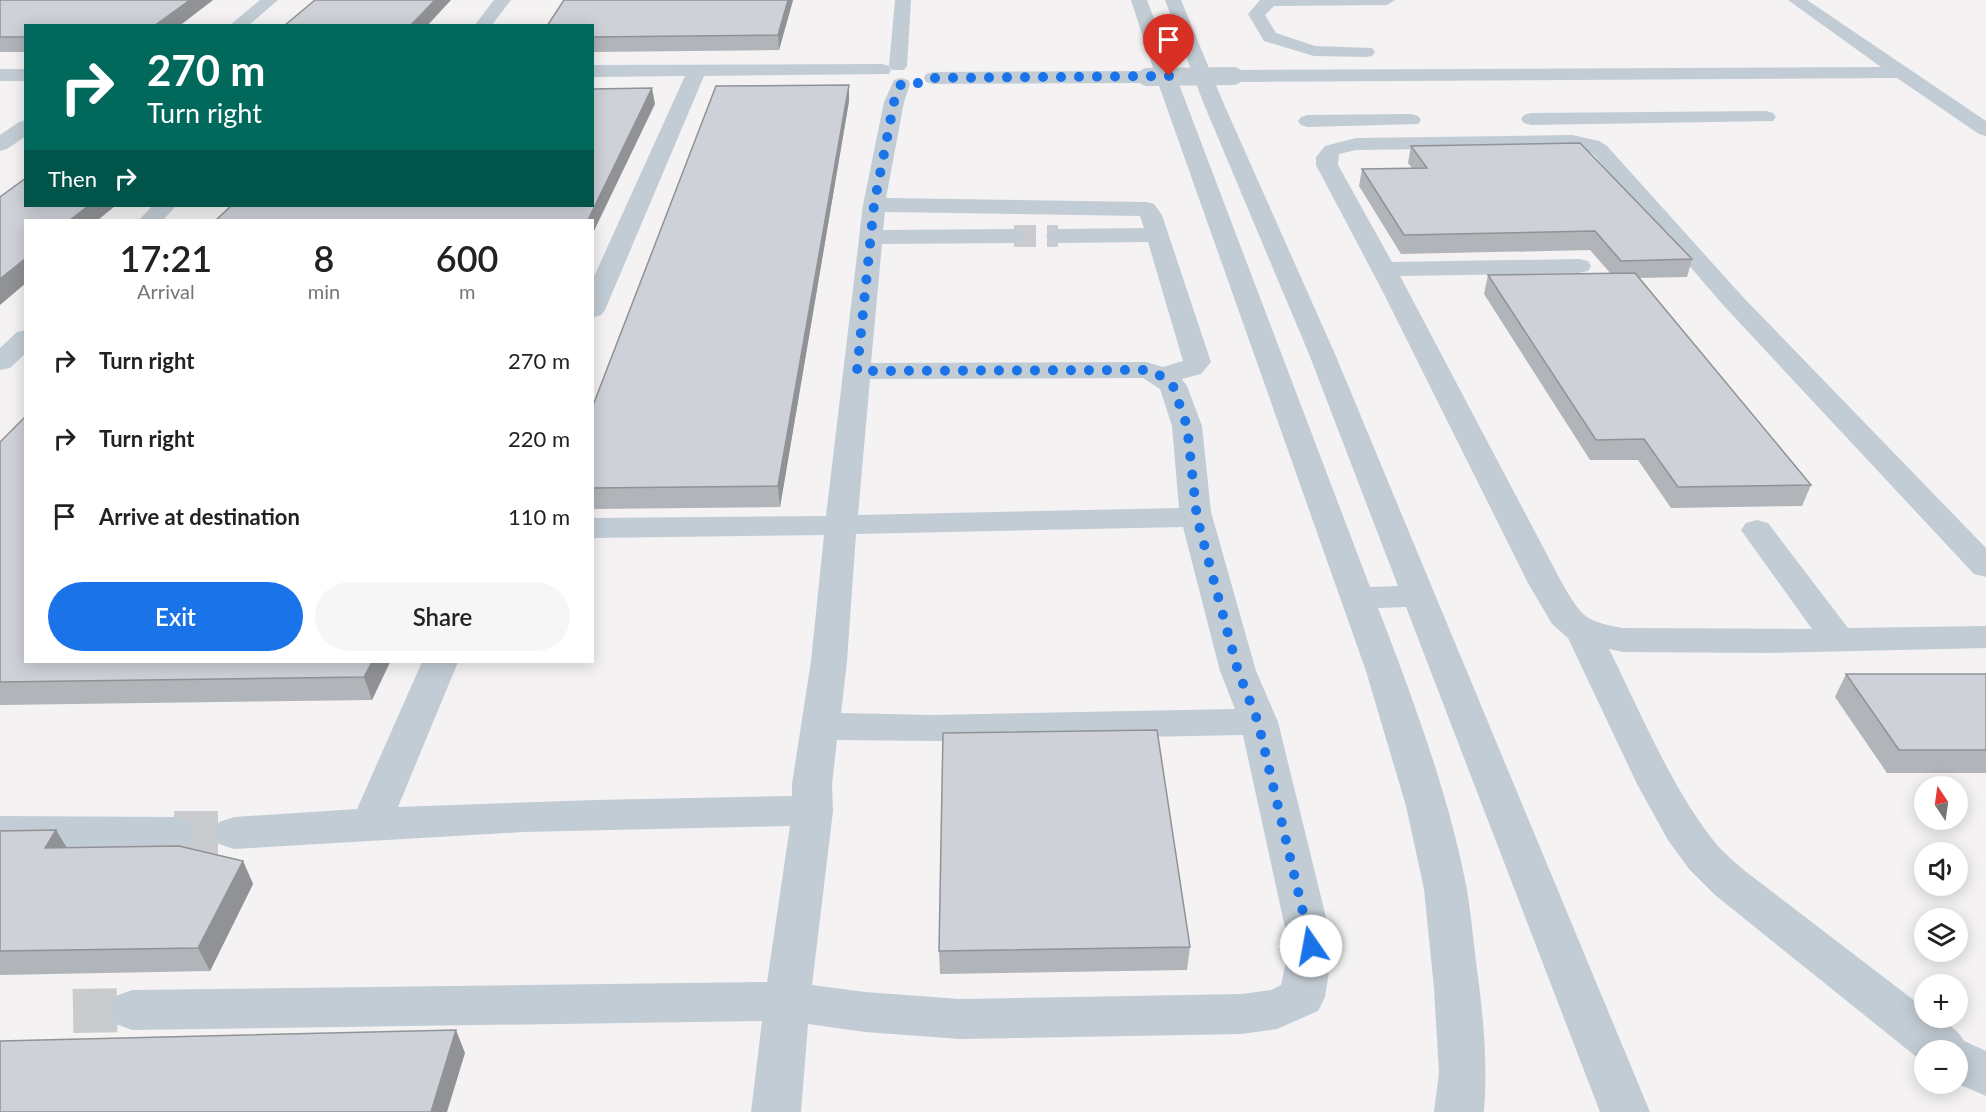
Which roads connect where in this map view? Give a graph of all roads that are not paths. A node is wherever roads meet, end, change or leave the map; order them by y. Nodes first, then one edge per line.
1 (270, 0) edge
2 (503, 0) edge
3 (903, 0) edge
4 (1173, 0) edge
5 (1387, 0) edge
6 (1796, 0) edge
7 (1266, 4) edge
8 (1137, 7) edge
9 (240, 24) edge
10 (484, 24) edge
11 (1389, 52) dead end
12 (1735, 55) dead end
13 (1362, 65) junction
14 (1895, 68) junction
15 (1755, 69) junction
16 (1525, 70) junction
17 (1560, 70) junction
18 (594, 71) edge
19 (0, 75) edge
20 (24, 75) edge
21 (695, 75) junction
22 (890, 75) junction
23 (594, 81) edge
24 (0, 83) edge
25 (24, 83) edge
26 (1568, 102) junction
27 (1766, 117) dead end
28 (1508, 119) dead end
29 (1308, 120) dead end
30 (1425, 120) dead end
31 (24, 127) edge
32 (1986, 130) edge
33 (0, 144) edge
34 (874, 205) junction
35 (164, 207) edge
36 (1259, 209) junction
37 (1214, 210) junction
38 (151, 219) edge
39 (1156, 235) junction
40 (1014, 236) tunnel mouth
41 (1058, 236) tunnel mouth
42 (871, 237) junction
43 (1579, 266) dead end
44 (1382, 269) junction
45 (594, 305) edge
46 (24, 340) edge
47 (0, 362) edge
48 (857, 371) junction
49 (1161, 376) junction
50 (1197, 518) junction
51 (841, 525) junction
52 (594, 528) edge
53 (1757, 530) dead end
54 (1986, 567) edge
55 (1419, 596) junction
56 (1357, 598) junction
57 (1583, 632) junction
58 (1986, 637) edge
59 (1838, 640) junction
60 (440, 663) edge
61 (1258, 722) junction
62 (821, 726) junction
63 (813, 811) junction
64 (371, 823) junction
65 (0, 832) edge
66 (174, 833) tunnel mouth
67 (234, 833) tunnel mouth
68 (787, 1001) junction
69 (132, 1010) tunnel mouth
70 (1931, 1040) edge
71 (1968, 1065) edge
72 (1986, 1075) edge
73 (776, 1112) edge
74 (1459, 1112) edge
75 (1625, 1112) edge

1 - 9 street
2 - 10 street
3 - 22 street
4 - 36 street
5 - 7 street
6 - 14 street
7 - 13 street
8 - 37 street
11 - 13 street
12 - 15 street
13 - 16 street
13 - 22 street, bridge
14 - 15 street
14 - 32 street
15 - 17 street
16 - 17 street
16 - 26 street
17 - 26 street
18 - 21 street
19 - 20 street
21 - 22 street
21 - 23 street
21 - 45 street
22 - 34 street
24 - 25 street
26 - 27 street
26 - 28 street
29 - 30 street
31 - 33 street
34 - 39 street
34 - 42 street
35 - 38 street
36 - 37 street
36 - 55 street
37 - 56 street
39 - 41 street
39 - 49 street
40 - 42 street
42 - 48 street
43 - 44 street
44 - 54 street
44 - 57 street
46 - 47 street
48 - 49 street
48 - 51 street
49 - 50 street
50 - 51 street
50 - 61 street
51 - 52 street
51 - 62 street
53 - 59 street
55 - 56 street
55 - 75 street
56 - 74 street
57 - 59 street
57 - 70 street
58 - 59 street
60 - 64 street
61 - 62 street
61 - 68 street
62 - 63 street
63 - 64 street
63 - 68 street
64 - 67 street
65 - 66 street
68 - 69 street
68 - 73 street
71 - 72 street

